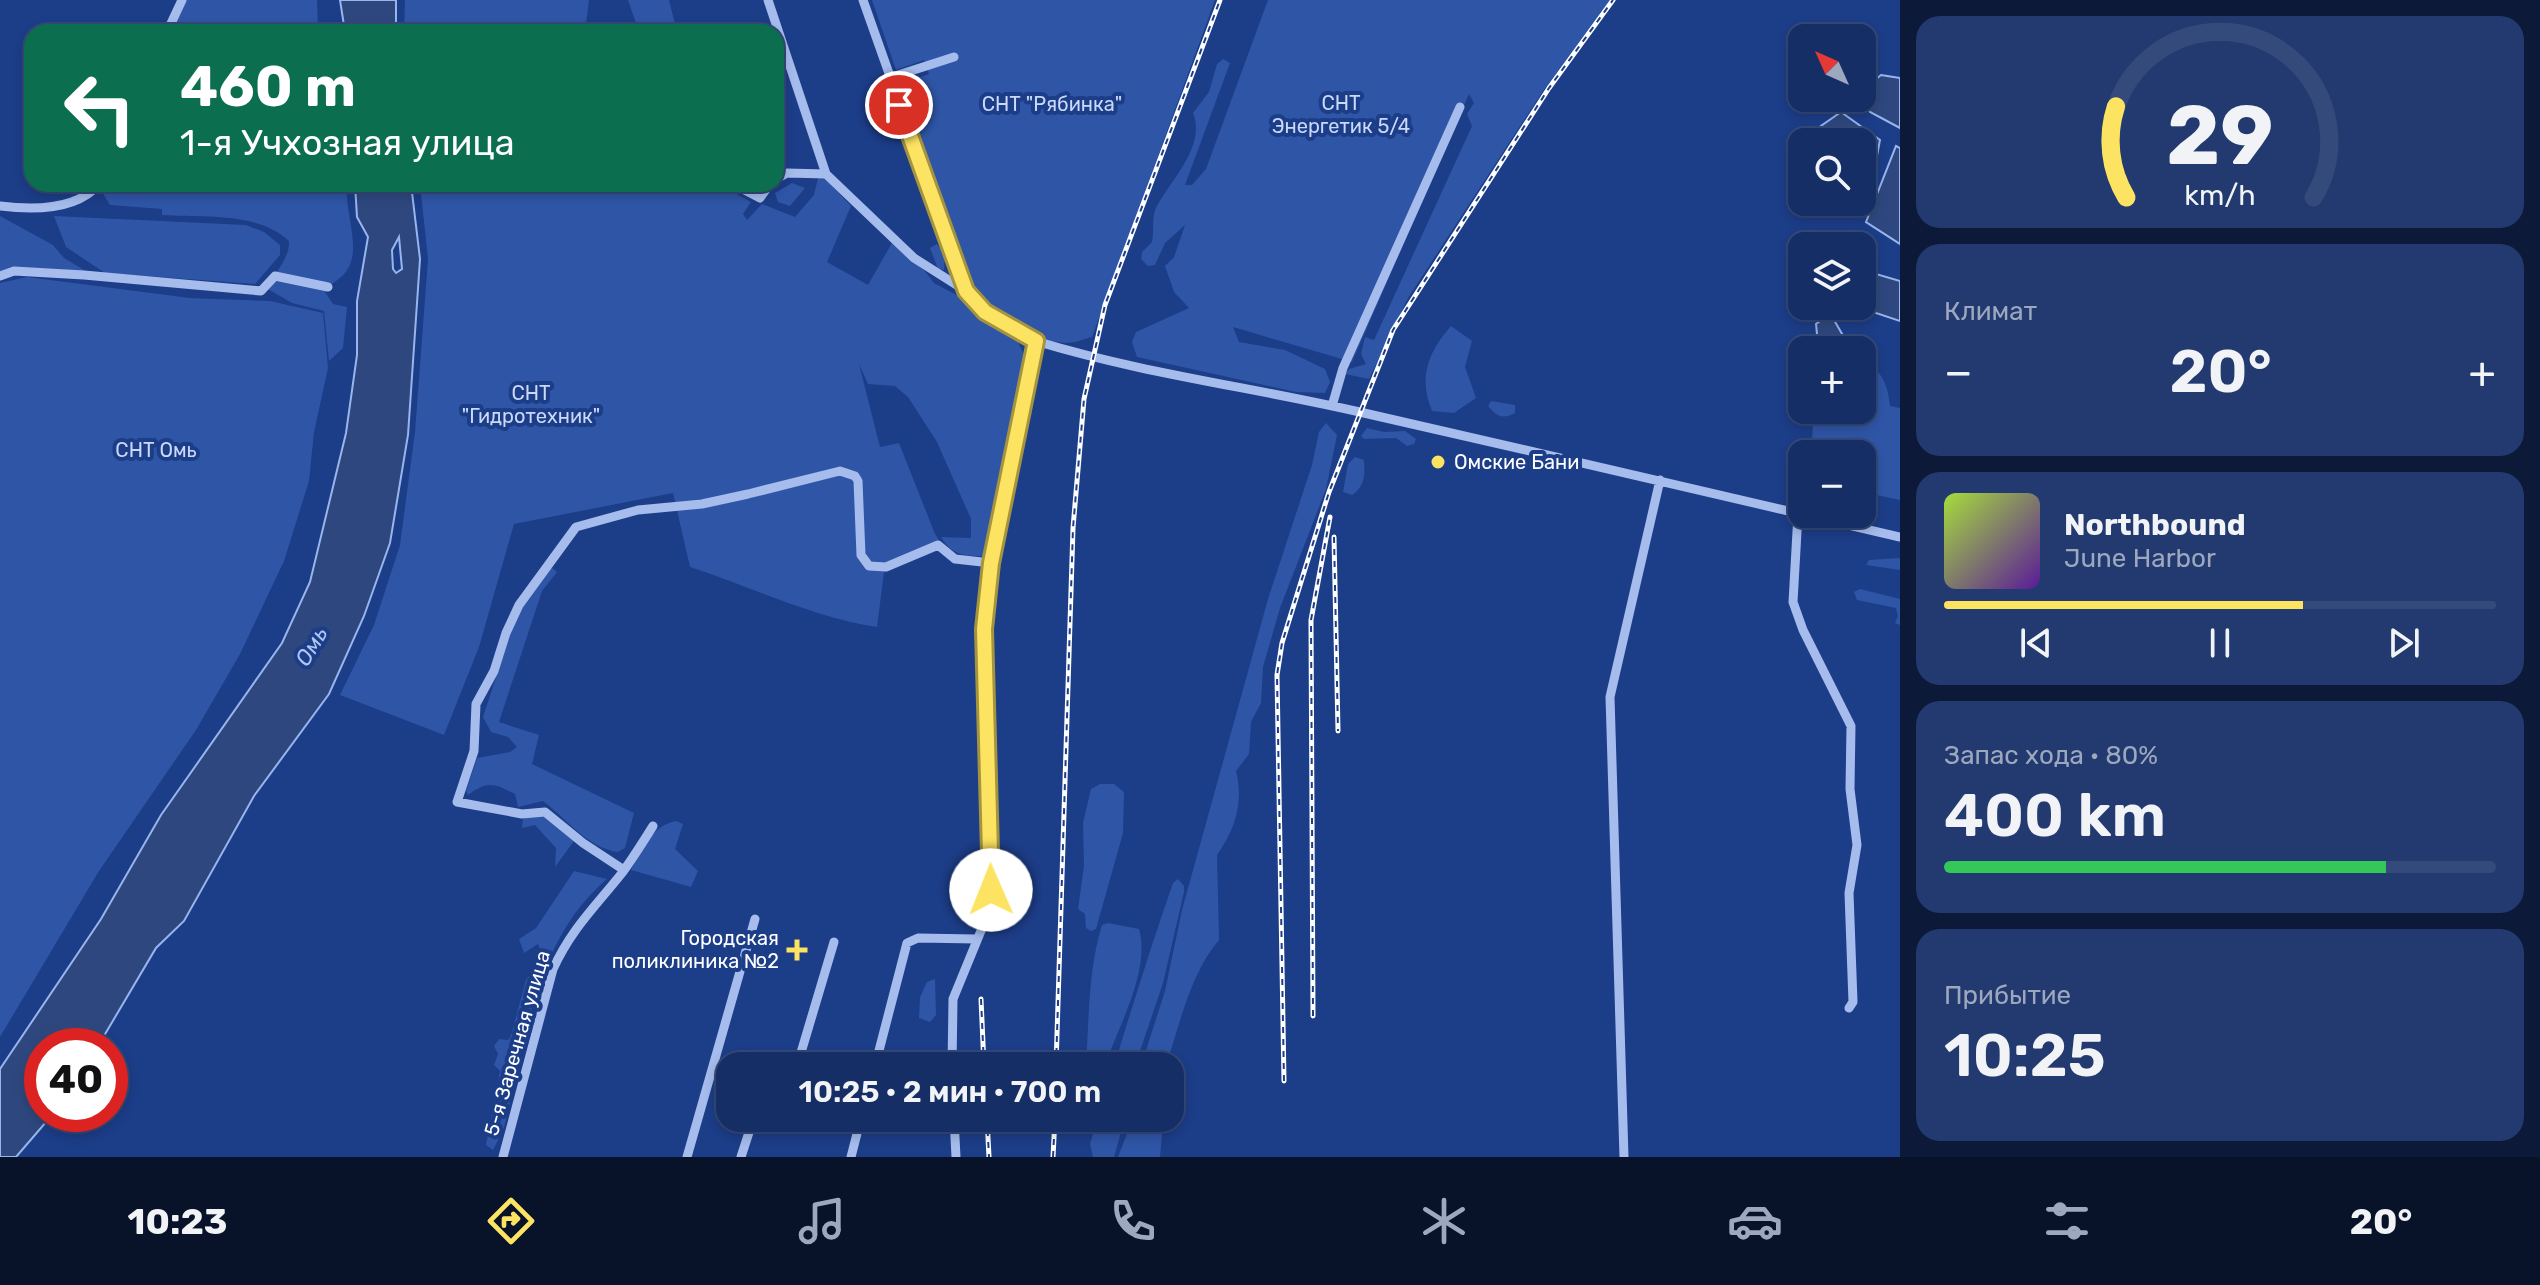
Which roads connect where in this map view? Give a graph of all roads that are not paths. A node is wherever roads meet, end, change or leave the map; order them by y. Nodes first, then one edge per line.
1 (182, 0) edge
2 (768, 0) edge
3 (863, 0) edge
4 (171, 24) edge
5 (776, 24) edge
6 (784, 48) edge
7 (954, 57) dead end
8 (889, 78) junction
9 (1460, 107) dead end
10 (826, 174) junction
11 (784, 175) edge
12 (89, 192) edge
13 (748, 192) edge
14 (764, 192) edge
15 (0, 206) edge
16 (0, 276) edge
17 (328, 287) dead end
18 (966, 291) junction
19 (1036, 341) junction
20 (1332, 406) junction
21 (1660, 480) junction
22 (1788, 512) edge
23 (1797, 528) edge
24 (1860, 528) edge
25 (1900, 537) edge
26 (991, 563) junction
27 (653, 826) dead end
28 (624, 870) junction
29 (755, 919) dead end
30 (976, 939) junction
31 (834, 942) dead end
32 (1849, 1008) dead end
33 (801, 1052) edge
34 (879, 1052) edge
35 (952, 1052) edge
36 (749, 1132) edge
37 (857, 1132) edge
38 (955, 1132) edge
39 (503, 1157) edge
40 (687, 1157) edge
41 (741, 1157) edge
42 (851, 1157) edge
43 (956, 1157) edge
44 (1624, 1157) edge

1 - 4 street
2 - 5 street
3 - 8 street
6 - 10 street
7 - 8 street
8 - 18 street
9 - 20 street
10 - 11 street
10 - 18 street
12 - 15 street
13 - 14 street
16 - 17 street
18 - 19 street
19 - 20 street
19 - 26 street
20 - 21 street
21 - 22 street
21 - 44 street
23 - 32 street
24 - 25 street
26 - 28 street
26 - 30 street
27 - 28 street, 5-я Заречная улица
28 - 39 street, 5-я Заречная улица
29 - 40 street
30 - 34 street
30 - 35 street
31 - 33 street
36 - 41 street
37 - 42 street
38 - 43 street

